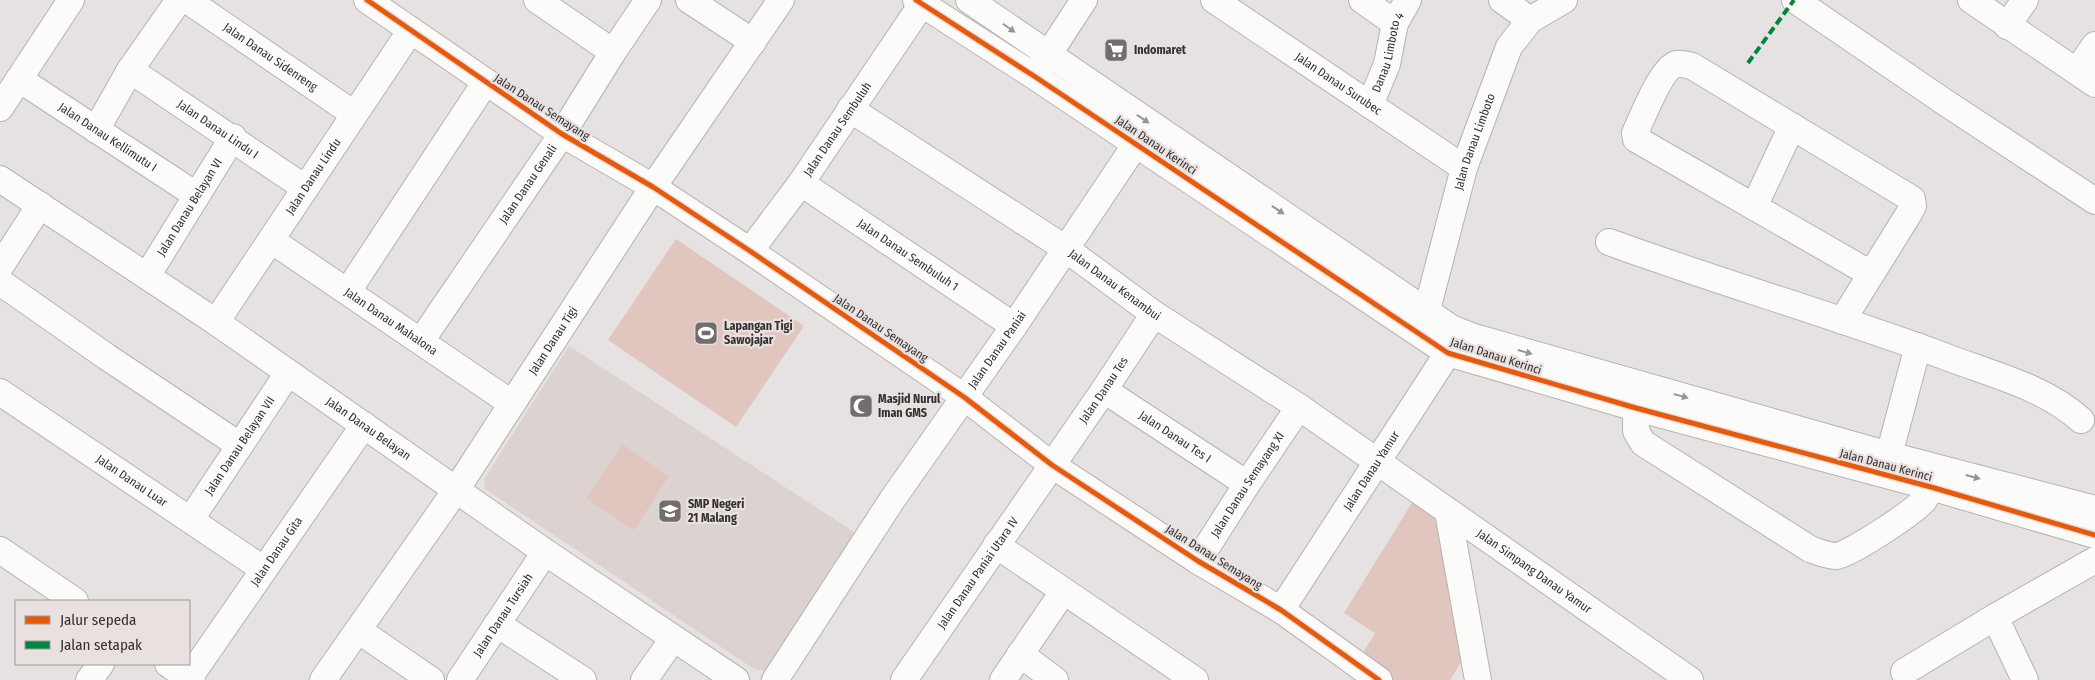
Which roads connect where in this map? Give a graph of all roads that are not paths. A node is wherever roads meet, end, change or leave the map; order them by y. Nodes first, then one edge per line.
1 (71, 0) edge
2 (179, 0) edge
3 (187, 0) edge
4 (367, 0) edge
5 (536, 0) edge
6 (648, 0) edge
7 (689, 0) edge
8 (781, 0) edge
9 (968, 0) edge
10 (1084, 0) edge
11 (1362, 0) edge
12 (1408, 0) edge
13 (1502, 0) edge
14 (1564, 0) edge
15 (1795, 0) edge
16 (2025, 0) edge
17 (919, 2) edge
18 (1982, 3) edge
19 (1230, 5) edge
20 (1530, 20) junction
21 (1395, 23) junction
22 (2007, 26) junction
23 (411, 30) junction
24 (753, 42) junction
25 (2095, 45) edge
26 (613, 52) junction
27 (1041, 65) junction
28 (130, 70) junction
29 (2086, 78) edge
30 (20, 79) junction
31 (485, 83) junction
32 (1370, 105) junction
33 (0, 108) edge
34 (850, 109) junction
35 (354, 114) junction
36 (1792, 126) junction
37 (96, 130) junction
38 (562, 134) junction
39 (232, 138) junction
40 (1136, 144) junction
41 (1464, 168) junction
42 (0, 179) edge
43 (802, 183) junction
44 (653, 187) junction
45 (305, 188) junction
46 (196, 195) junction
47 (2095, 201) edge
48 (40, 205) junction
49 (1754, 207) junction
50 (270, 240) junction
51 (1609, 242) dead end
52 (1066, 249) junction
53 (750, 251) junction
54 (0, 267) edge
55 (1871, 274) junction
56 (147, 276) junction
57 (0, 282) edge
58 (348, 291) junction
59 (1427, 310) junction
60 (1154, 314) junction
61 (1842, 321) junction
62 (216, 322) junction
63 (1014, 326) junction
64 (421, 341) junction
65 (1455, 343) junction
66 (1918, 346) junction
67 (288, 373) junction
68 (1104, 390) junction
69 (0, 392) edge
70 (964, 397) junction
71 (511, 403) junction
72 (1299, 408) junction
73 (1636, 408) junction
74 (2081, 420) dead end
75 (364, 425) junction
76 (239, 445) junction
77 (1889, 456) junction
78 (1378, 462) junction
79 (1052, 465) junction
80 (1934, 478) junction
81 (1247, 484) junction
82 (456, 490) junction
83 (2095, 509) edge
84 (1448, 512) junction
85 (191, 520) junction
86 (2095, 535) edge
87 (996, 545) junction
88 (0, 550) edge
89 (545, 552) junction
90 (2095, 560) edge
91 (1198, 561) junction
92 (263, 569) junction
93 (1064, 592) junction
94 (74, 600) edge
95 (1281, 610) junction
96 (1995, 617) junction
97 (498, 624) junction
98 (358, 630) junction
99 (672, 638) junction
100 (1020, 654) junction
101 (100, 665) edge
102 (170, 665) edge
103 (1904, 672) dead end
104 (191, 679) edge
105 (89, 680) edge
106 (323, 680) edge
107 (431, 680) edge
108 (460, 680) edge
109 (583, 680) edge
110 (644, 680) edge
111 (736, 680) edge
112 (775, 680) edge
113 (904, 680) edge
114 (1003, 680) edge
115 (1056, 680) edge
116 (1195, 680) edge
117 (1379, 680) edge
118 (1478, 680) edge
119 (1690, 680) edge
120 (2025, 680) edge

1 - 30 street
2 - 28 street
3 - 35 street, Jalan Danau Sidenreng
4 - 23 street, Jalan Danau Semayang
5 - 26 street
6 - 26 street, Jalan Danau Genali
7 - 24 street
8 - 24 street, Jalan Danau Tigi
9 -> 27 street, Jalan Danau Kerinci
10 - 27 street
11 - 21 street
12 - 21 street, Danau Limboto 4
13 - 20 street
14 - 20 street, Jalan Danau Limboto
15 - 47 street
16 - 22 street
17 - 27 street, Jalan Danau Kerinci
17 - 34 street, Jalan Danau Sembuluh
18 - 22 street
19 - 32 street, Jalan Danau Surubec
20 - 41 street, Jalan Danau Limboto
21 - 32 street, Danau Limboto 4
22 - 29 street
23 - 31 street, Jalan Danau Semayang
23 - 35 street, Jalan Danau Lindu
24 - 44 street, Jalan Danau Tigi
25 - 29 street
26 - 38 street, Jalan Danau Genali
27 - 40 street, Jalan Danau Kerinci
27 -> 59 street, Jalan Danau Kerinci
28 - 37 street
28 - 39 street, Jalan Danau Lindu I
30 - 33 street
30 - 37 street, Jalan Danau Kellimutu I
31 - 38 street, Jalan Danau Semayang
31 - 58 street
32 - 41 street, Jalan Danau Surubec
34 - 43 street, Jalan Danau Sembuluh
34 - 52 street, Jalan Danau Kenambui
35 - 45 street, Jalan Danau Lindu
36 - 49 street
36 - 49 street
36 - 55 street
37 - 46 street, Jalan Danau Kellimutu I
38 - 44 street, Jalan Danau Semayang
38 - 64 street, Jalan Danau Genali
39 - 45 street, Jalan Danau Lindu I
39 - 46 street, Jalan Danau Belayan VI
40 - 52 street, Jalan Danau Paniai
40 - 65 street, Jalan Danau Kerinci
41 - 59 street, Jalan Danau Limboto
42 - 48 street, Jalan Danau Belayan
43 - 53 street, Jalan Danau Sembuluh
43 - 63 street, Jalan Danau Sembuluh 1
44 - 53 street, Jalan Danau Semayang
44 - 71 street, Jalan Danau Tigi
45 - 50 street, Jalan Danau Lindu
46 - 56 street, Jalan Danau Belayan VI
48 - 54 street
48 - 56 street, Jalan Danau Belayan
49 - 55 street
50 - 58 street, Jalan Danau Mahalona
50 - 62 street, Jalan Danau Lindu
51 - 61 street
52 - 60 street, Jalan Danau Kenambui
52 - 63 street, Jalan Danau Paniai
53 - 70 street, Jalan Danau Semayang
55 - 61 street
56 - 62 street, Jalan Danau Belayan
57 - 76 street
58 - 64 street, Jalan Danau Mahalona
59 - 65 street, Jalan Danau Kerinci
60 - 68 street, Jalan Danau Tes
60 - 72 street, Jalan Danau Kenambui
61 - 66 street
62 - 67 street, Jalan Danau Belayan
63 - 70 street, Jalan Danau Paniai
64 - 71 street, Jalan Danau Mahalona
65 - 73 street, Jalan Danau Kerinci
65 -> 77 street, Jalan Danau Kerinci
65 - 78 street, Jalan Danau Yamur
66 - 74 street
66 - 77 street
67 - 75 street, Jalan Danau Belayan
67 - 76 street, Jalan Danau Belayan VII
68 - 79 street, Jalan Danau Tes
68 - 81 street, Jalan Danau Tes I
69 - 85 street, Jalan Danau Luar
70 - 79 street, Jalan Danau Semayang
70 - 112 street, Jalan Danau Paniai
71 - 82 street, Jalan Danau Tigi
72 - 78 street, Jalan Danau Kenambui
72 - 81 street, Jalan Danau Semayang XI
73 - 80 street, Jalan Danau Kerinci
73 - 80 street
75 - 82 street, Jalan Danau Belayan
75 - 92 street, Jalan Danau Gita
76 - 85 street, Jalan Danau Belayan VII
77 - 80 street, Jalan Danau Kerinci
78 - 84 street, Jalan Simpang Danau Yamur
78 - 95 street, Jalan Danau Yamur
79 - 87 street, Jalan Danau Paniai Utara IV
79 - 91 street, Jalan Danau Semayang
80 -> 83 street, Jalan Danau Kerinci
80 - 86 street, Jalan Danau Kerinci
81 - 91 street, Jalan Danau Semayang XI
82 - 89 street, Jalan Danau Belayan
82 - 98 street, Jalan Danau Tigi
84 - 118 street
84 - 119 street, Jalan Simpang Danau Yamur
85 - 92 street, Jalan Danau Luar
87 - 93 street
87 - 113 street, Jalan Danau Paniai Utara IV
88 - 94 street
89 - 97 street, Jalan Danau Tursiah
89 - 99 street, Jalan Danau Belayan
90 - 96 street
91 - 95 street, Jalan Danau Semayang
92 - 104 street, Jalan Danau Gita
93 - 100 street
93 - 116 street
95 - 117 street, Jalan Danau Semayang
96 - 103 street
96 - 120 street
97 - 108 street, Jalan Danau Tursiah
97 - 109 street
98 - 106 street, Jalan Danau Tigi
98 - 107 street
99 - 110 street
99 - 111 street, Jalan Danau Belayan
100 - 114 street
100 - 115 street
101 - 105 street
102 - 104 street

